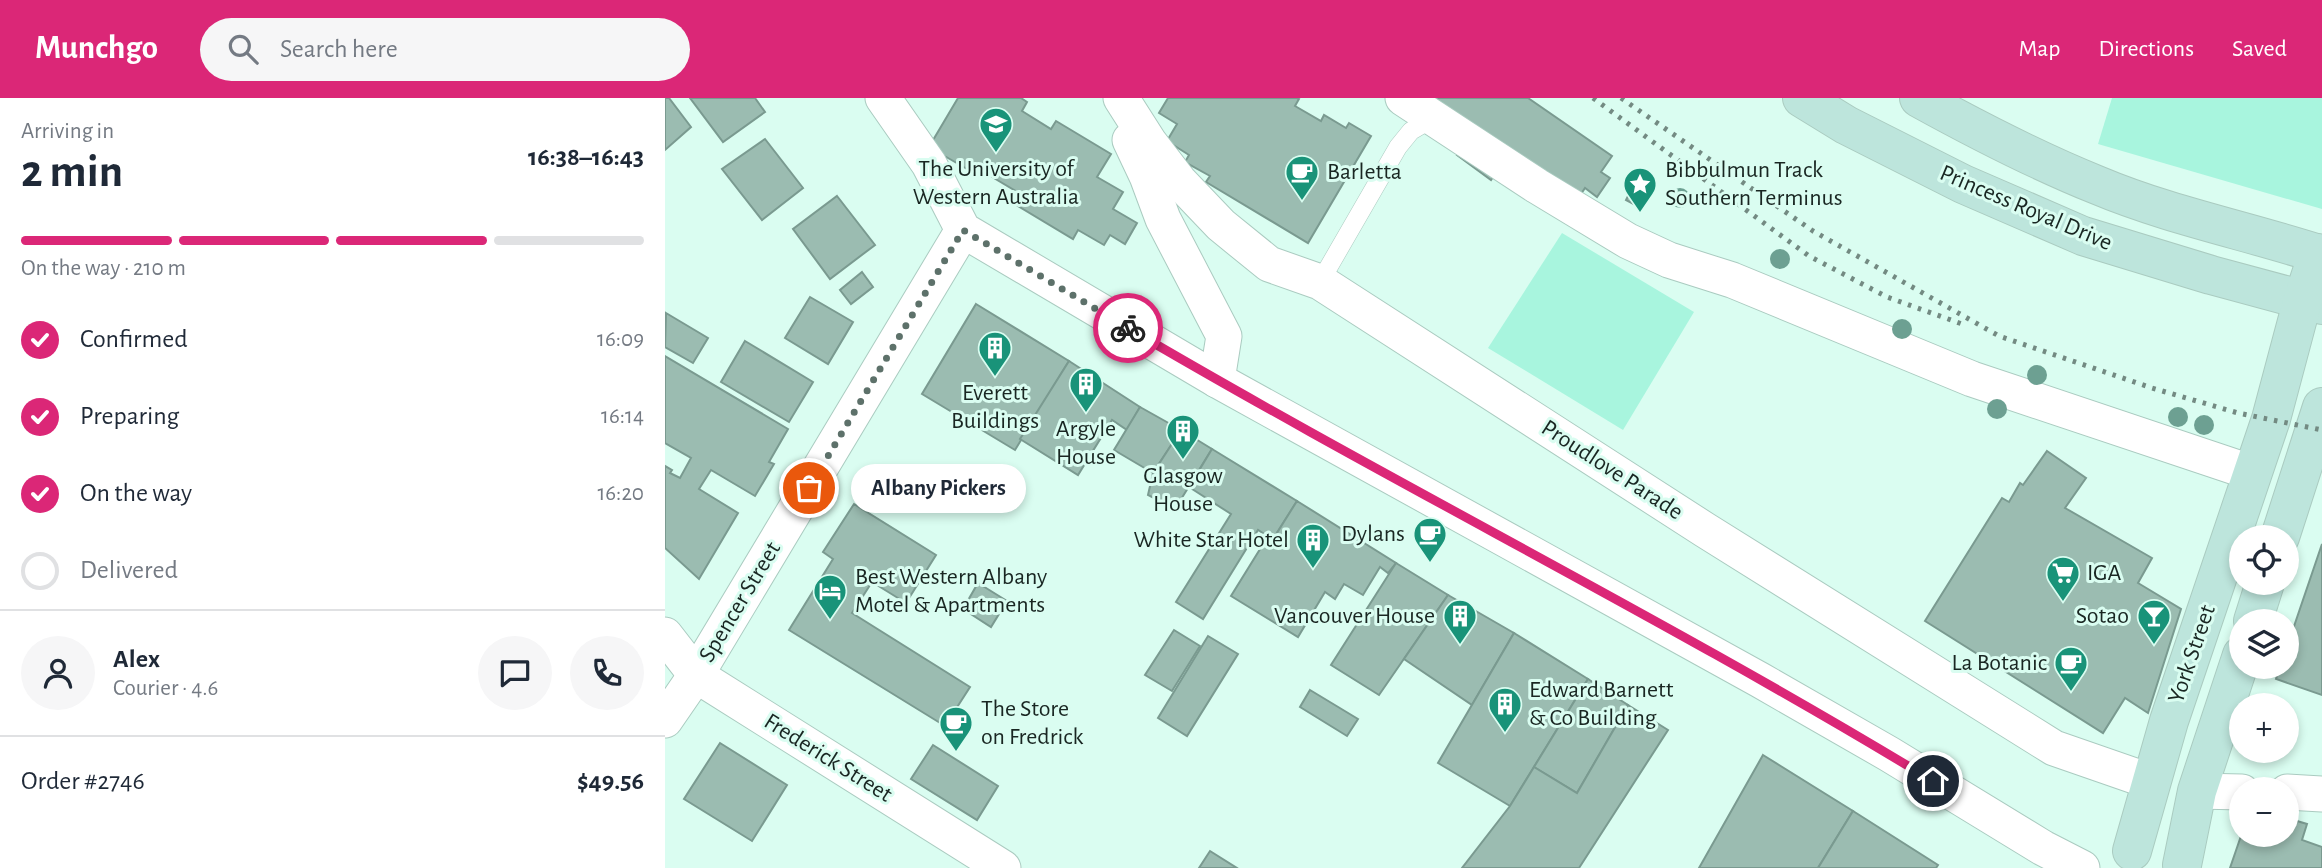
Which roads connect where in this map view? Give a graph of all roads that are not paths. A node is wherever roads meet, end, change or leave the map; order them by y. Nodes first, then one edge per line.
1 (883, 98) edge
2 (1119, 98) edge
3 (1403, 98) edge
4 (1802, 98) edge
5 (1919, 98) edge
6 (1433, 118) junction
7 (963, 230) junction
8 (2320, 254) edge
9 (2211, 275) junction
10 (1320, 282) junction
11 (2312, 302) edge
12 (2282, 378) junction
13 (1217, 380) junction
14 (2322, 408) edge
15 (2271, 419) joint
16 (2253, 473) junction
17 (2296, 488) junction
18 (2284, 525) edge
19 (665, 635) edge
20 (696, 675) junction
21 (2234, 679) edge
22 (665, 720) edge
23 (2152, 782) junction
24 (2197, 791) junction
25 (2229, 792) edge
26 (2299, 793) edge
27 (2322, 794) edge
28 (2121, 860) edge
29 (2183, 866) edge
30 (1003, 868) edge
31 (2082, 868) edge

1 - 7 street
2 - 10 street, Proudlove Parade
2 - 13 street
3 - 6 street
4 - 9 main road, Princess Royal Drive
5 - 8 main road, Princess Royal Drive
6 - 10 lane
6 - 16 street
7 - 13 street
7 - 20 street, Spencer Street
8 - 11 main road, Princess Royal Drive
9 - 11 main road, Princess Royal Drive
9 - 12 main road
10 - 23 street, Proudlove Parade
11 - 12 main road, Princess Royal Drive
12 - 15 main road, Princess Royal Drive
13 - 31 street
14 - 17 main road
15 - 16 main road, York Street
16 - 17 main road
16 - 23 main road, York Street
17 - 18 main road
19 - 20 street, Frederick Street
20 - 22 street, Spencer Street
20 - 30 street, Frederick Street
21 - 24 main road, York Street
23 - 24 main road
23 - 28 main road, York Street
24 - 25 street
24 - 29 main road, York Street
26 - 27 street
28 - 29 main road

